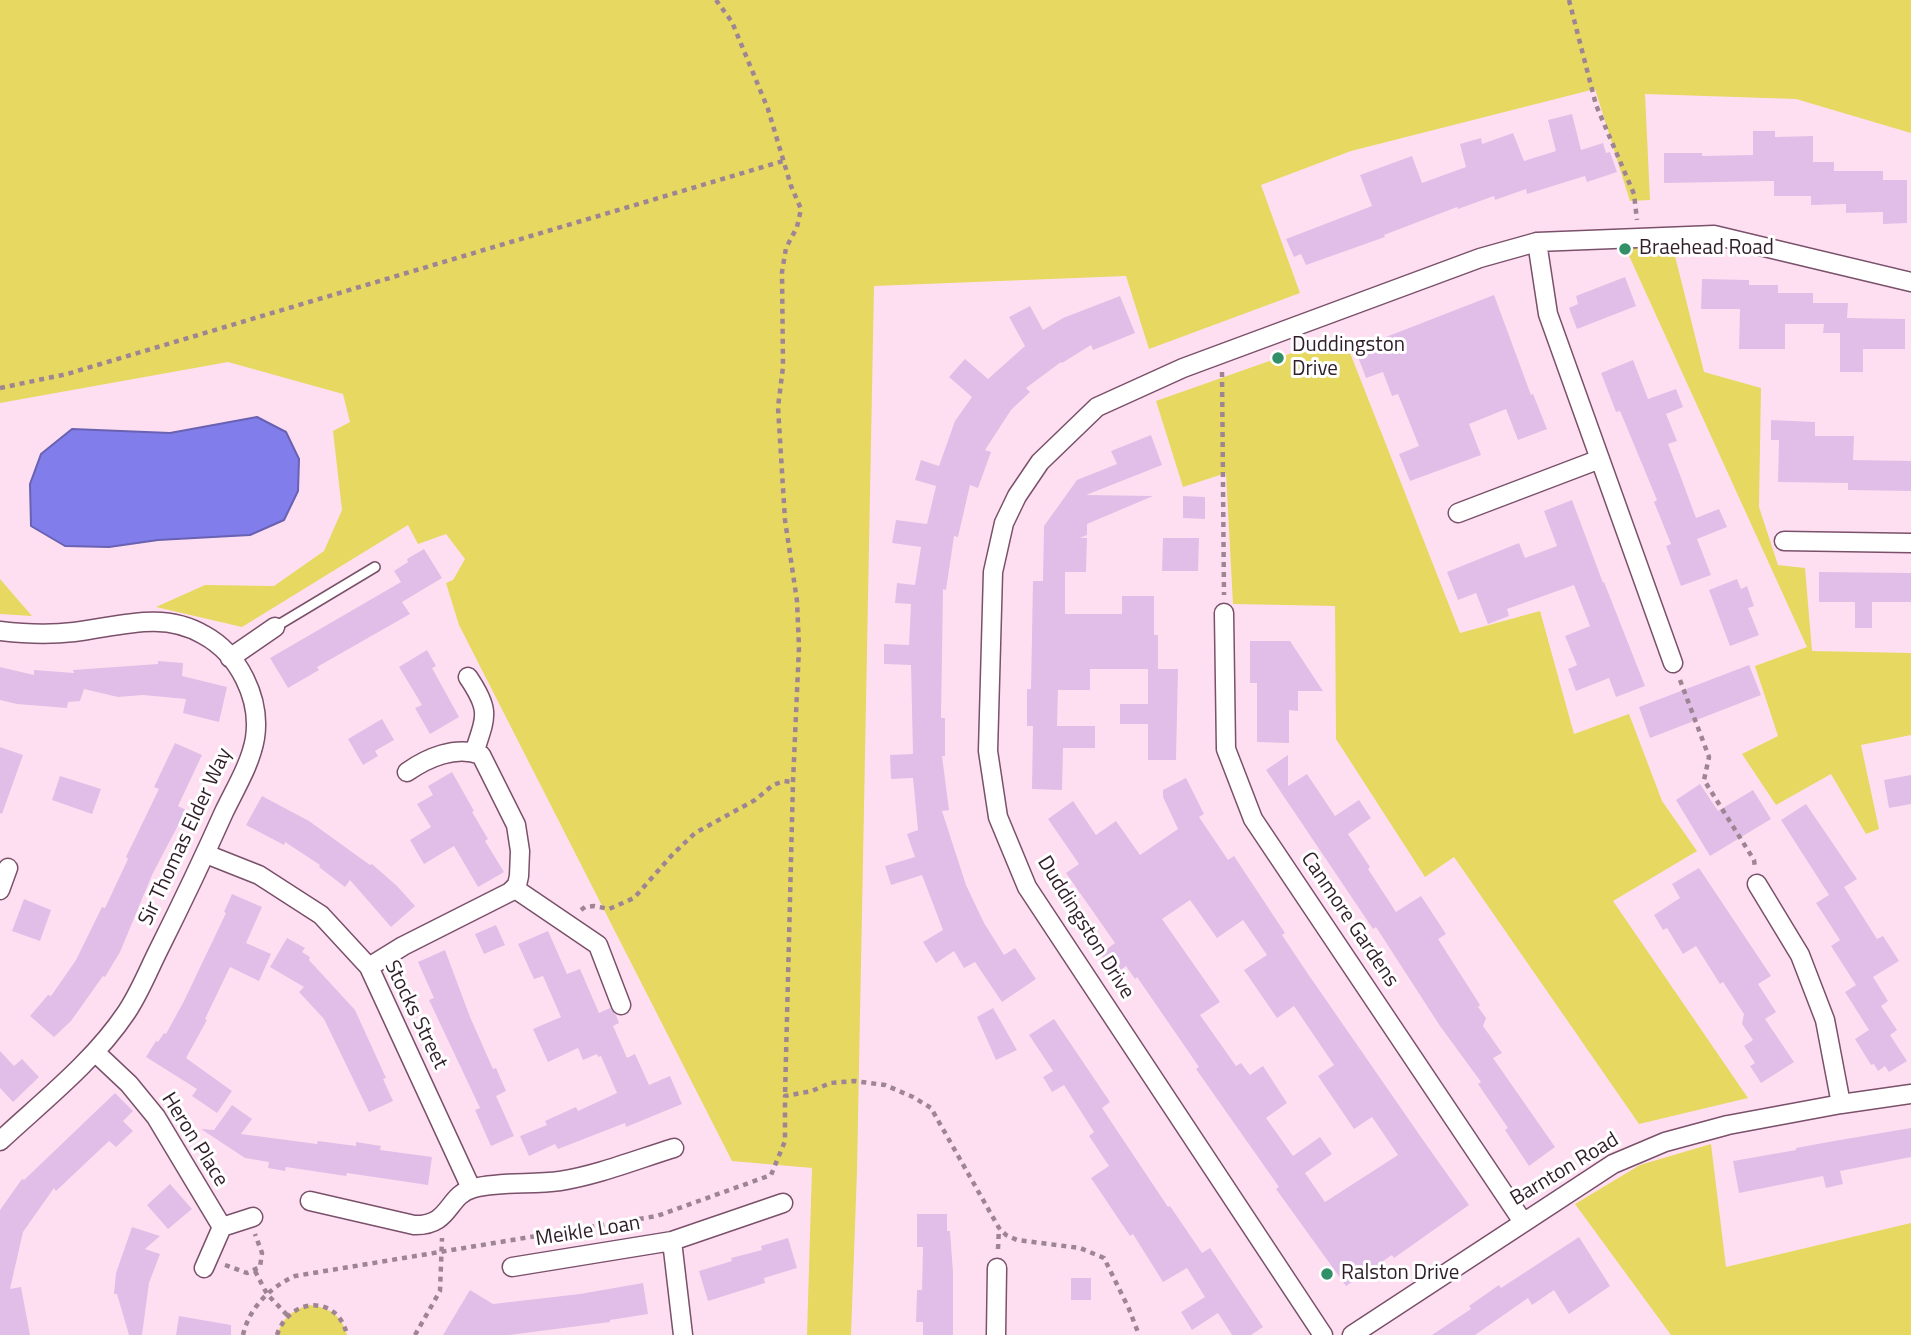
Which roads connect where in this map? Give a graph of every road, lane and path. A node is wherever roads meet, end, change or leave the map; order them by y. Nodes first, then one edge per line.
1 (716, 0) edge
2 (1569, 0) edge
3 (783, 161) junction
4 (1638, 238) junction
5 (1537, 242) junction
6 (1911, 282) edge
7 (1222, 354) junction
8 (0, 388) edge
9 (1600, 458) junction
10 (1458, 513) dead end
11 (1784, 541) dead end
12 (1911, 543) edge
13 (375, 567) dead end
14 (1224, 613) joint
15 (275, 626) joint
16 (0, 631) edge
17 (230, 658) junction
18 (1673, 663) joint
19 (468, 677) dead end
20 (474, 753) junction
21 (407, 772) dead end
22 (793, 782) junction
23 (206, 854) junction
24 (8, 868) dead end
25 (1757, 884) joint
26 (514, 888) junction
27 (0, 890) edge
28 (568, 923) junction
29 (369, 967) junction
30 (621, 1005) dead end
31 (95, 1052) junction
32 (1911, 1094) edge
33 (785, 1096) junction
34 (1841, 1104) junction
35 (0, 1141) edge
36 (674, 1148) dead end
37 (471, 1188) junction
38 (310, 1201) dead end
39 (783, 1203) dead end
40 (251, 1218) joint
41 (1523, 1222) junction
42 (222, 1227) junction
43 (672, 1241) junction
44 (443, 1251) junction
45 (207, 1263) joint
46 (512, 1267) dead end
47 (997, 1268) dead end
48 (255, 1271) junction
49 (267, 1294) junction
50 (288, 1315) junction
51 (243, 1335) edge
52 (277, 1335) edge
53 (346, 1335) edge
54 (415, 1335) edge
55 (683, 1335) edge
56 (996, 1335) edge
57 (1139, 1335) edge
58 (1323, 1335) edge
59 (1352, 1335) edge

1 - 3 path
2 - 4 path
3 - 8 path
3 - 22 path
4 - 5 street, Duddingston Drive
4 - 6 street, Duddingston Drive
5 - 7 street, Duddingston Drive
5 - 9 street
7 - 14 path
7 - 58 street, Duddingston Drive
9 - 10 street
9 - 18 street
11 - 12 street
13 - 15 lane
14 - 41 street, Canmore Gardens
15 - 17 street
16 - 17 street, Sir Thomas Elder Way
17 - 23 street, Sir Thomas Elder Way
18 - 25 path
19 - 20 street
20 - 21 street
20 - 26 street
22 - 28 path
22 - 33 path
23 - 29 street, Stocks Street
23 - 31 street, Sir Thomas Elder Way
24 - 27 street
25 - 34 street
26 - 28 street
26 - 29 street
28 - 30 street
29 - 37 street, Stocks Street
31 - 35 street, Sir Thomas Elder Way
31 - 42 street, Heron Place
32 - 34 street, Barnton Road
33 - 44 path
33 - 57 path
34 - 41 street, Barnton Road
36 - 37 street
37 - 38 street
39 - 43 street, Meikle Loan
40 - 42 street
40 - 48 path
41 - 59 street, Barnton Road
42 - 45 street
43 - 46 street, Meikle Loan
43 - 55 street, Meikle Loan
44 - 49 path
44 - 54 path
45 - 48 path
47 - 56 street
48 - 49 path
49 - 50 path
49 - 51 path
50 - 52 path
50 - 53 path

